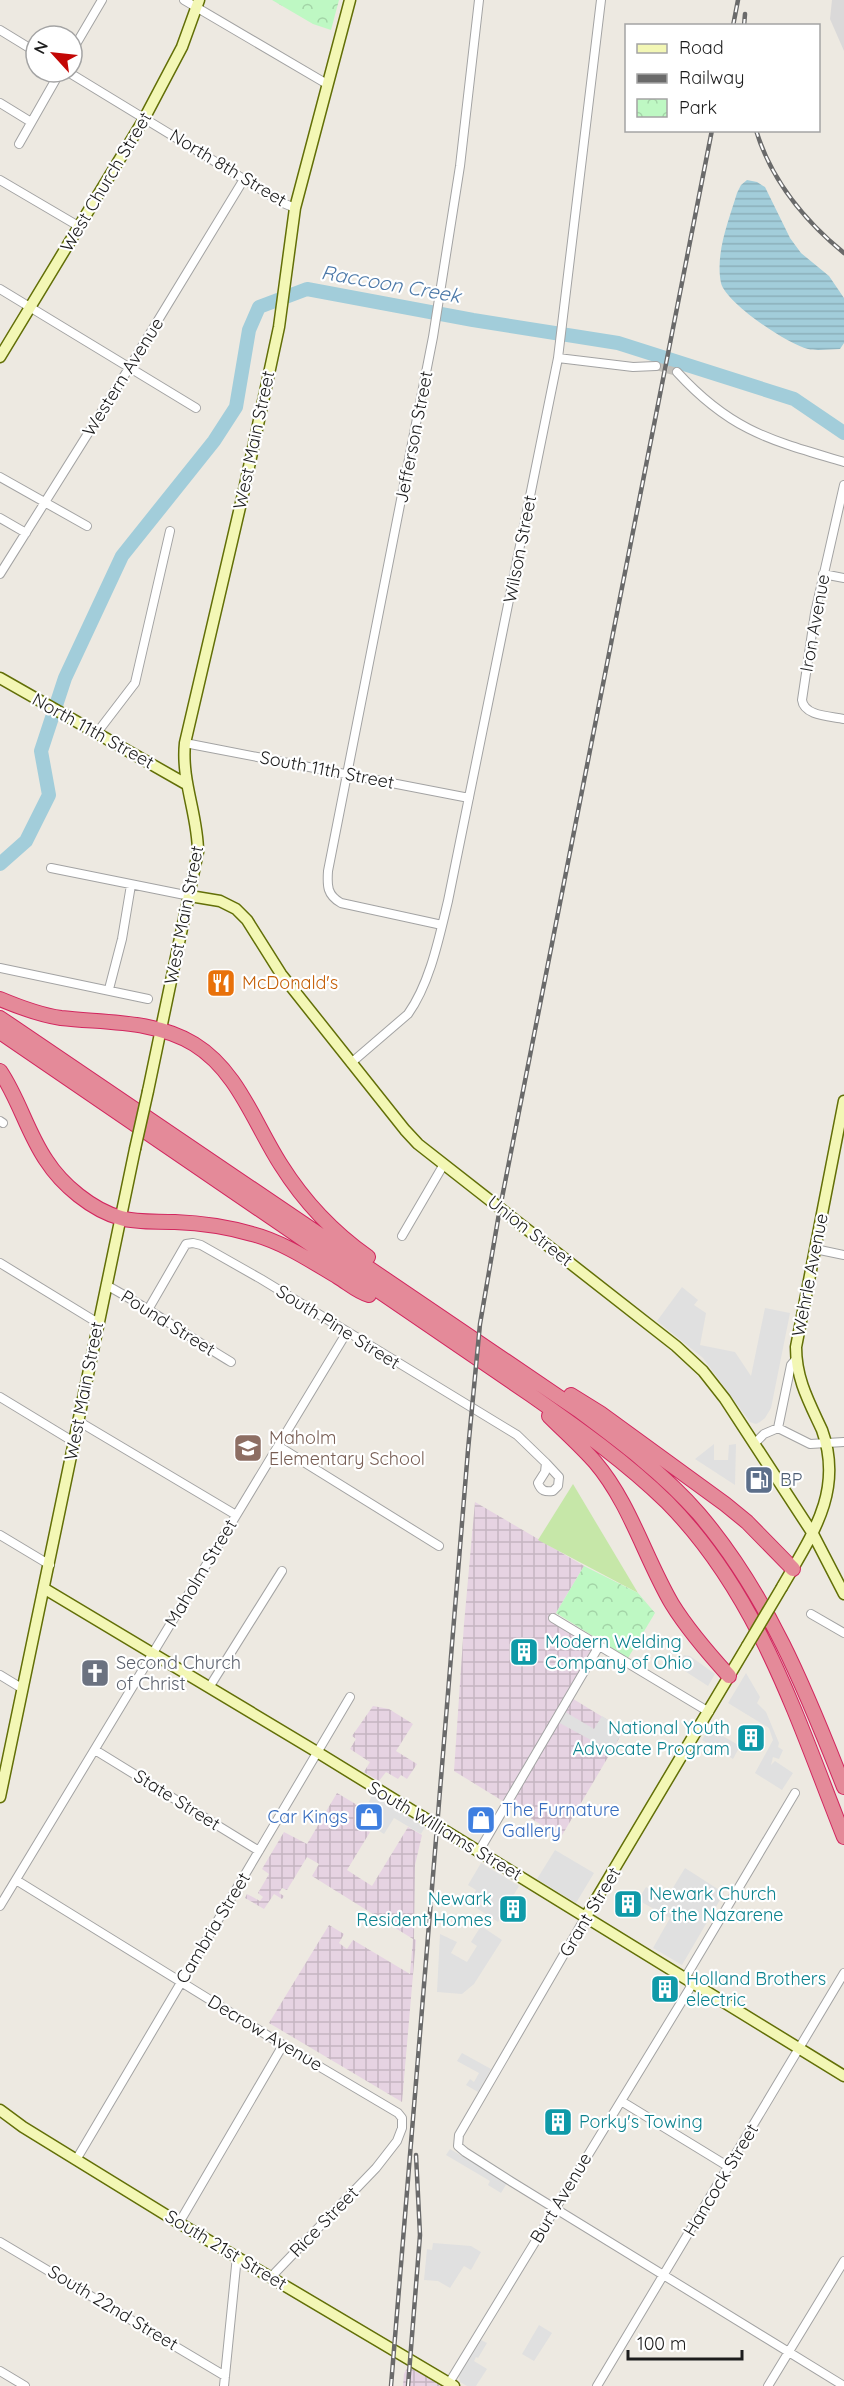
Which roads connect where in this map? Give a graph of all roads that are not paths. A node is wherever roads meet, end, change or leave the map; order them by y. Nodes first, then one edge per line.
1 (102, 0) edge
2 (184, 0) edge
3 (350, 0) edge
4 (479, 0) edge
5 (601, 0) edge
6 (199, 4) edge
7 (0, 30) edge
8 (84, 31) edge
9 (24, 45) edge
10 (84, 82) edge
11 (53, 84) edge
12 (327, 84) junction
13 (0, 103) edge
14 (144, 119) junction
15 (31, 122) junction
16 (19, 144) dead end
17 (244, 179) junction
18 (0, 180) edge
19 (296, 208) junction
20 (80, 227) junction
21 (0, 289) edge
22 (30, 307) junction
23 (0, 357) edge
24 (558, 358) junction
25 (656, 366) tunnel mouth
26 (129, 368) junction
27 (677, 372) tunnel mouth
28 (196, 408) dead end
29 (844, 462) edge
30 (0, 477) edge
31 (844, 485) edge
32 (44, 502) junction
33 (0, 518) edge
34 (87, 526) dead end
35 (170, 531) dead end
36 (26, 533) junction
37 (0, 574) edge
38 (823, 574) junction
39 (844, 578) edge
40 (0, 678) edge
41 (844, 719) edge
42 (96, 734) junction
43 (185, 743) junction
44 (347, 775) junction
45 (186, 784) junction
46 (469, 798) junction
47 (51, 868) dead end
48 (131, 885) junction
49 (190, 896) junction
50 (442, 925) junction
51 (0, 968) edge
52 (109, 989) junction
53 (0, 999) edge
54 (148, 999) dead end
55 (0, 1018) edge
56 (161, 1029) junction
57 (0, 1032) edge
58 (351, 1063) junction
59 (0, 1071) edge
60 (844, 1101) edge
61 (444, 1164) junction
62 (119, 1218) junction
63 (402, 1236) dead end
64 (815, 1249) junction
65 (844, 1255) edge
66 (0, 1263) edge
67 (391, 1282) junction
68 (106, 1285) junction
69 (392, 1301) junction
70 (149, 1308) junction
71 (98, 1323) junction
72 (347, 1332) junction
73 (796, 1359) junction
74 (231, 1362) dead end
75 (500, 1373) junction
76 (554, 1394) junction
77 (0, 1397) edge
78 (78, 1421) junction
79 (778, 1428) junction
80 (74, 1442) junction
81 (844, 1442) edge
82 (754, 1444) junction
83 (829, 1444) junction
84 (278, 1446) junction
85 (546, 1463) dead end
86 (236, 1515) junction
87 (813, 1534) junction
88 (0, 1535) edge
89 (439, 1546) dead end
90 (50, 1565) junction
91 (793, 1569) junction
92 (282, 1571) dead end
93 (45, 1589) junction
94 (844, 1594) edge
95 (811, 1614) dead end
96 (553, 1618) dead end
97 (844, 1633) edge
98 (599, 1646) junction
99 (153, 1653) junction
100 (0, 1675) edge
101 (729, 1676) junction
102 (210, 1686) junction
103 (23, 1689) junction
104 (350, 1697) dead end
105 (709, 1712) junction
106 (94, 1750) junction
107 (317, 1752) junction
108 (844, 1786) edge
109 (795, 1793) dead end
110 (0, 1797) edge
111 (844, 1837) edge
112 (259, 1851) junction
113 (479, 1851) junction
114 (16, 1880) junction
115 (0, 1906) edge
116 (585, 1918) junction
117 (844, 1973) edge
118 (689, 1980) junction
119 (181, 1982) junction
120 (283, 2045) junction
121 (799, 2048) junction
122 (844, 2076) edge
123 (621, 2101) junction
124 (0, 2110) edge
125 (76, 2160) junction
126 (729, 2167) junction
127 (376, 2168) joint
128 (555, 2208) junction
129 (179, 2223) junction
130 (0, 2242) edge
131 (237, 2256) junction
132 (844, 2261) edge
133 (665, 2274) junction
134 (272, 2277) junction
135 (788, 2353) junction
136 (0, 2371) edge
137 (225, 2376) junction
138 (452, 2385) edge
139 (25, 2386) edge
140 (224, 2386) edge
141 (597, 2386) edge
142 (768, 2386) edge
143 (844, 2386) edge

1 - 8 street
2 - 6 street
3 - 12 street, West Main Street
4 - 44 street, Jefferson Street
5 - 24 street, Wilson Street
6 - 12 street
6 - 14 street, West Church Street
7 - 9 street
10 - 14 street, North 8th Street
11 - 15 street
12 - 19 street, West Main Street
13 - 15 street
14 - 17 street, North 8th Street
14 - 20 street, West Church Street
15 - 16 street
17 - 19 street, North 8th Street
17 - 26 street, Western Avenue
18 - 20 street
19 - 43 street, West Main Street
20 - 22 street, West Church Street
21 - 22 street
22 - 23 street, West Church Street
22 - 26 street
24 - 25 street
24 - 46 street, Wilson Street
26 - 28 street
26 - 32 street, Western Avenue
27 - 29 street
30 - 32 street
31 - 38 street, Iron Avenue
32 - 34 street
32 - 36 street, Western Avenue
33 - 36 street
35 - 42 street
36 - 37 street, Western Avenue
38 - 39 street
38 - 41 street, Iron Avenue
40 - 42 street, North 11th Street
42 - 45 street, North 11th Street
43 - 44 street, South 11th Street
43 - 45 street, West Main Street
44 - 46 street, South 11th Street
44 - 50 street, Jefferson Street
45 - 49 street, West Main Street
46 - 50 street, Wilson Street
47 - 48 street
48 - 49 street
48 - 52 street
49 - 56 street, West Main Street
49 - 58 street, Union Street
50 - 58 street, Wilson Street
51 - 52 street
52 - 54 street
53 - 56 highway
55 - 67 highway
56 - 62 street, West Main Street, bridge
56 - 67 highway
57 - 69 highway
58 - 61 street, Union Street
59 - 62 highway
60 - 64 street, Wehrle Avenue
61 - 63 street
61 - 82 street, Union Street
62 - 68 street, West Main Street
62 - 69 highway
64 - 65 street
64 - 73 street, Wehrle Avenue
66 - 71 street
67 - 76 highway
68 - 70 street, Pound Street
68 - 71 street, West Main Street
69 - 75 highway
70 - 72 street, South Pine Street
70 - 74 street, Pound Street
71 - 78 street, West Main Street
72 - 84 street, Maholm Street
72 - 85 street, South Pine Street
73 - 79 street
73 - 83 street, Wehrle Avenue
75 - 101 highway
75 - 111 highway
76 - 91 highway
76 - 108 highway
77 - 80 street
78 - 80 street, West Main Street
78 - 86 street
79 - 82 street
79 - 83 street
80 - 90 street, West Main Street
81 - 83 street
82 - 87 street, Union Street
83 - 87 street, Wehrle Avenue
84 - 86 street, Maholm Street
84 - 89 street
86 - 99 street, Maholm Street
87 - 91 street, Grant Street
87 - 94 street, Union Street
88 - 90 street
90 - 93 street, West Main Street
91 - 101 street, Grant Street, bridge
92 - 102 street
93 - 99 street, South Williams Street
93 - 103 street, West Main Street
95 - 97 street
96 - 98 street
98 - 105 street
98 - 113 street
99 - 102 street, South Williams Street
99 - 106 street, Maholm Street
100 - 103 street
101 - 105 street, Grant Street
102 - 107 street, South Williams Street
103 - 110 street, West Main Street
104 - 107 street, Cambria Street
105 - 116 street, Grant Street
106 - 112 street, State Street
106 - 114 street, Maholm Street
107 - 112 street, Cambria Street
107 - 113 street, South Williams Street
109 - 118 street, Burt Avenue
112 - 119 street, Cambria Street
113 - 116 street, South Williams Street
114 - 115 street, Maholm Street
114 - 119 street, Decrow Avenue
116 - 118 street, South Williams Street
116 - 128 street, Grant Street
117 - 121 street, Hancock Street
118 - 121 street, South Williams Street
118 - 123 street, Burt Avenue
119 - 120 street, Decrow Avenue
119 - 125 street, Cambria Street
120 - 127 street, Decrow Avenue
120 - 129 street
121 - 122 street, South Williams Street
121 - 126 street, Hancock Street
123 - 126 street
123 - 128 street, Burt Avenue
124 - 125 street, South 21st Street
125 - 129 street, South 21st Street
126 - 133 street, Hancock Street
127 - 134 street, Rice Street
128 - 133 street
128 - 138 street, Burt Avenue
129 - 131 street, South 21st Street
130 - 137 street, South 22nd Street
131 - 134 street, South 21st Street
131 - 137 street
132 - 135 street
133 - 135 street
133 - 141 street, Hancock Street
134 - 138 street, South 21st Street
135 - 142 street
135 - 143 street
136 - 139 street
137 - 140 street

